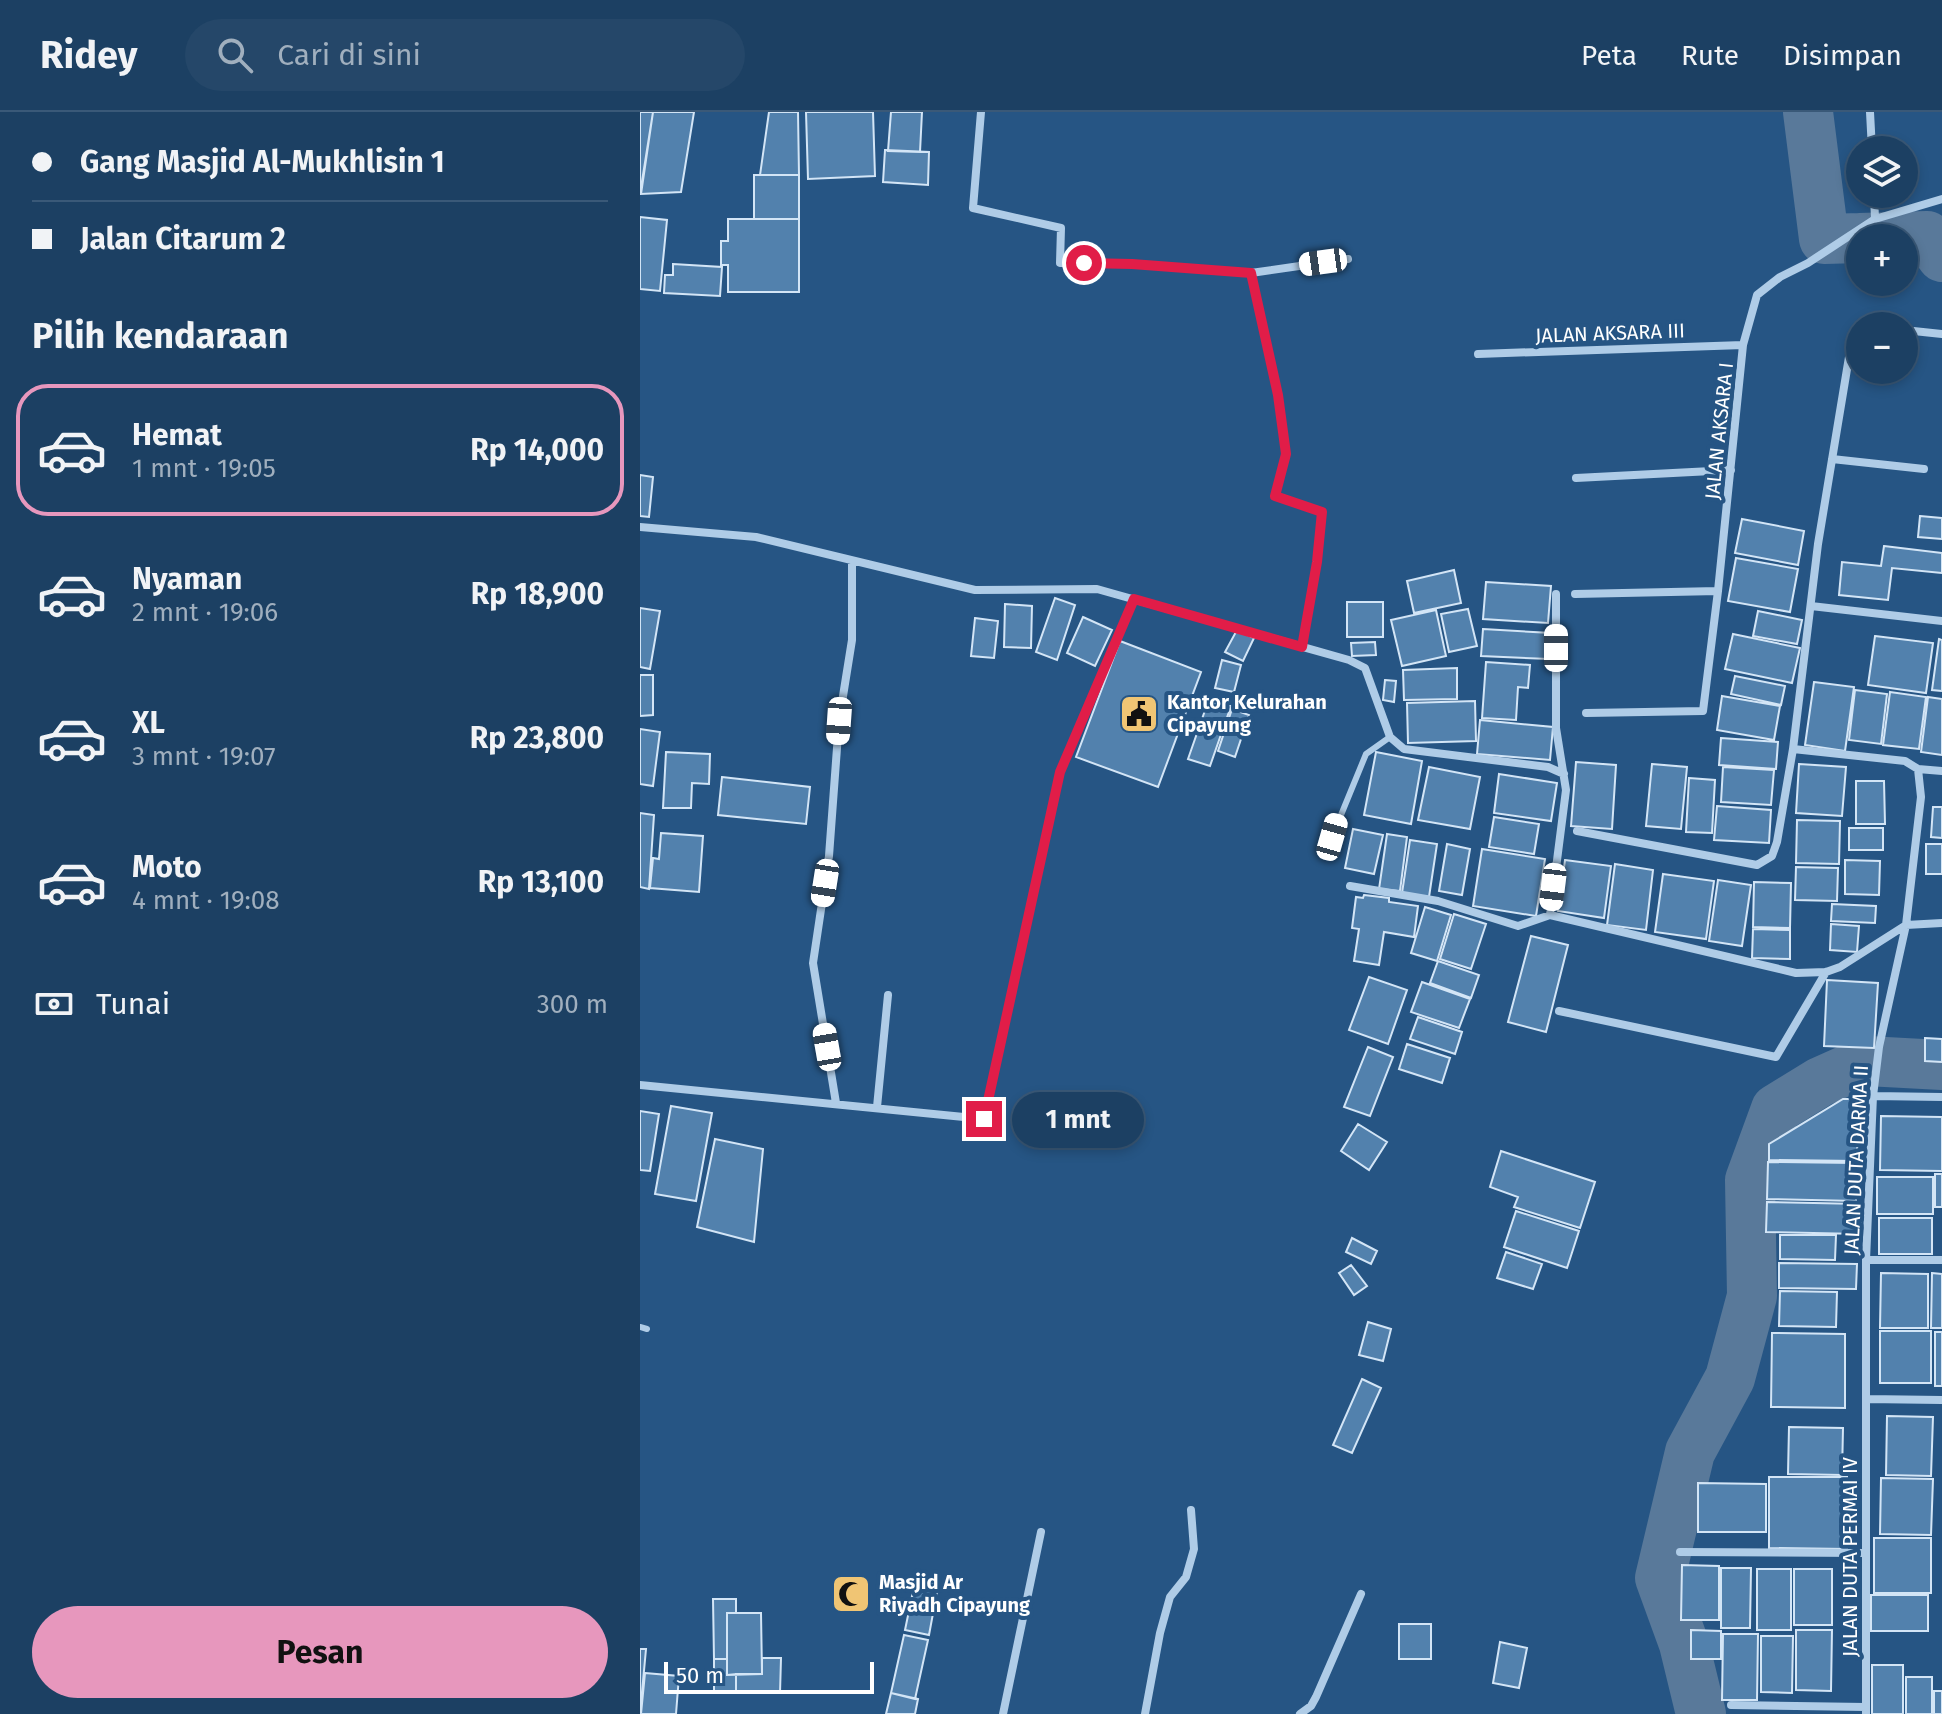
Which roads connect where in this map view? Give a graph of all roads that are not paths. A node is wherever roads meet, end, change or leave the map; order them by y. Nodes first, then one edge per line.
1 (981, 112) edge
2 (1870, 112) edge
3 (1871, 136) edge
4 (1942, 199) edge
5 (1875, 208) edge
6 (1875, 219) junction
7 (1348, 259) dead end
8 (1251, 273) junction
9 (1918, 331) edge
10 (1942, 334) edge
11 (1743, 345) junction
12 (1478, 354) dead end
13 (1846, 375) edge
14 (1832, 459) junction
15 (1924, 469) dead end
16 (1731, 470) junction
17 (1576, 478) dead end
18 (640, 527) edge
19 (852, 562) junction
20 (1718, 591) junction
21 (1556, 594) dead end
22 (1575, 594) dead end
23 (1134, 599) junction
24 (1811, 606) junction
25 (1942, 621) edge
26 (1302, 647) junction
27 (1586, 713) dead end
28 (1390, 737) junction
29 (1793, 749) junction
30 (1918, 769) junction
31 (1942, 771) edge
32 (1564, 774) junction
33 (1577, 831) dead end
34 (1332, 837) dead end
35 (1350, 886) dead end
36 (1550, 915) junction
37 (1942, 923) edge
38 (1906, 925) junction
39 (1826, 972) junction
40 (888, 995) dead end
41 (1559, 1011) dead end
42 (640, 1085) edge
43 (1873, 1096) junction
44 (1942, 1097) edge
45 (836, 1103) junction
46 (877, 1107) junction
47 (1866, 1260) junction
48 (1942, 1260) edge
49 (1866, 1399) junction
50 (1942, 1400) edge
51 (1191, 1510) dead end
52 (1041, 1532) dead end
53 (1680, 1552) dead end
54 (1866, 1553) junction
55 (1361, 1594) dead end
56 (1731, 1705) dead end
57 (1866, 1711) edge
58 (1003, 1714) edge
59 (1145, 1714) edge
60 (1300, 1714) edge

1 - 8 street
2 - 3 street
4 - 6 street, JALAN AKSARA I
5 - 6 street
6 - 11 street, JALAN AKSARA I
7 - 8 street
8 - 26 street
9 - 10 street
11 - 12 street, JALAN AKSARA III
11 - 16 street, JALAN AKSARA I
13 - 14 street
14 - 15 street
14 - 24 street
16 - 17 street
16 - 20 street, JALAN AKSARA I
18 - 19 street
19 - 23 street
19 - 45 street
20 - 22 street
20 - 27 street, JALAN AKSARA I
21 - 32 street
23 - 26 street
23 - 46 street
24 - 25 street
24 - 29 street
26 - 28 street
28 - 32 street
28 - 34 lane
29 - 30 street
29 - 33 street
30 - 31 street
30 - 38 street, JALAN DUTA DARMA II
32 - 36 street
35 - 36 street
36 - 39 street
37 - 38 street
38 - 39 street
38 - 43 street, JALAN DUTA DARMA II
39 - 41 street
40 - 46 street
42 - 45 street
43 - 44 street
43 - 47 street, JALAN DUTA DARMA II
45 - 46 street
47 - 48 street
47 - 49 street, JALAN DUTA DARMA II
49 - 50 street
49 - 54 street, JALAN DUTA PERMAI IV
51 - 59 street
52 - 58 street
53 - 54 street
54 - 57 street, JALAN DUTA PERMAI IV
55 - 60 street
56 - 57 street

